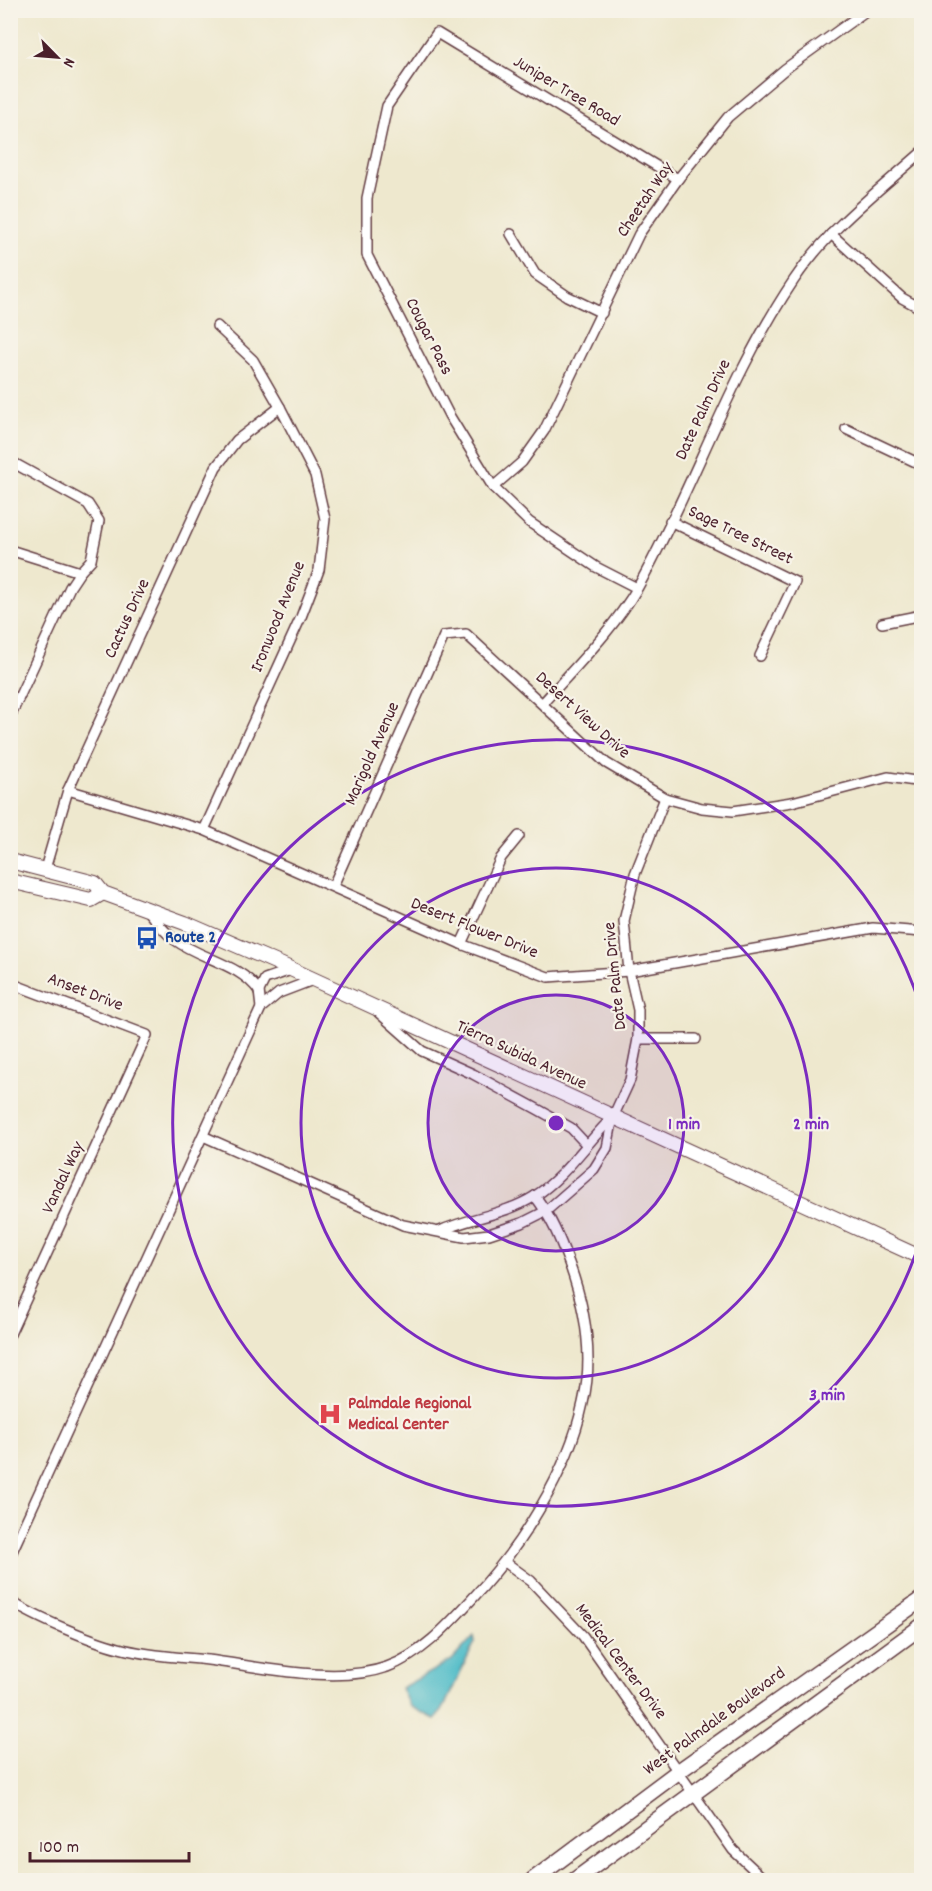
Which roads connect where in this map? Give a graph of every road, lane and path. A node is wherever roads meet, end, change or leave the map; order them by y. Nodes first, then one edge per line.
1 (867, 10) edge
2 (437, 33) joint
3 (921, 152) edge
4 (678, 179) junction
5 (511, 234) dead end
6 (831, 234) junction
7 (921, 309) edge
8 (602, 313) junction
9 (217, 326) dead end
10 (280, 407) junction
11 (846, 429) dead end
12 (10, 461) edge
13 (921, 465) edge
14 (493, 487) junction
15 (670, 521) junction
16 (10, 550) edge
17 (80, 572) junction
18 (637, 588) junction
19 (921, 615) edge
20 (882, 623) dead end
21 (444, 636) joint
22 (760, 656) dead end
23 (543, 703) junction
24 (10, 717) edge
25 (921, 782) edge
26 (68, 790) junction
27 (665, 798) junction
28 (204, 830) junction
29 (519, 836) dead end
30 (10, 861) edge
31 (45, 869) junction
32 (10, 881) edge
33 (333, 886) junction
34 (104, 893) junction
35 (145, 907) junction
36 (921, 932) edge
37 (461, 944) junction
38 (291, 970) junction
39 (628, 971) junction
40 (313, 980) junction
41 (10, 983) edge
42 (259, 991) junction
43 (370, 1006) junction
44 (261, 1008) junction
45 (147, 1035) joint
46 (638, 1039) junction
47 (696, 1039) dead end
48 (613, 1118) junction
49 (203, 1136) junction
50 (586, 1144) junction
51 (535, 1196) junction
52 (546, 1211) junction
53 (440, 1231) junction
54 (921, 1258) edge
55 (10, 1334) edge
56 (10, 1556) edge
57 (505, 1562) junction
58 (921, 1599) edge
59 (10, 1601) edge
60 (921, 1626) edge
61 (679, 1771) junction
62 (693, 1795) junction
63 (533, 1881) edge
64 (575, 1881) edge
65 (765, 1881) edge

1 - 4 street, Cheetah Way
2 - 4 street, Juniper Tree Road
2 - 14 street, Cougar Pass
3 - 6 street, Date Palm Drive
4 - 8 street, Cheetah Way
5 - 8 street
6 - 7 street
6 - 15 street, Date Palm Drive
8 - 14 street, Cheetah Way
9 - 10 street, Ironwood Avenue
10 - 26 street, Cactus Drive
10 - 28 street, Ironwood Avenue
11 - 13 street
12 - 17 street
14 - 18 street, Cougar Pass
15 - 18 street, Date Palm Drive
15 - 22 street, Sage Tree Street
16 - 17 street
17 - 24 street
18 - 23 street, Date Palm Drive
19 - 20 street
21 - 23 street, Desert View Drive
21 - 33 street, Marigold Avenue
23 - 27 street, Desert View Drive
25 - 27 street, Desert View Drive
26 - 28 street, Desert Flower Drive
26 - 31 street, Cactus Drive
27 - 39 street, Date Palm Drive
28 - 33 street, Desert Flower Drive
29 - 37 street
30 - 31 main road, Tierra Subida Avenue
31 - 34 main road, Tierra Subida Avenue
32 - 34 main road, Tierra Subida Avenue
33 - 37 street, Desert Flower Drive
34 - 35 main road, Tierra Subida Avenue
35 - 38 main road, Tierra Subida Avenue
35 - 42 street
36 - 39 street, Desert Flower Drive
37 - 39 street, Desert Flower Drive
38 - 40 main road, Tierra Subida Avenue
38 - 42 street
39 - 46 street, Date Palm Drive
40 - 43 main road, Tierra Subida Avenue
40 - 44 street
41 - 45 street, Anset Drive
42 - 44 street
43 - 48 main road, Tierra Subida Avenue
43 - 50 street
44 - 49 street
45 - 55 street, Vandal Way
46 - 47 street
46 - 48 street, Date Palm Drive
48 - 50 street, Date Palm Drive
48 - 52 street, Date Palm Drive
48 - 54 main road, Tierra Subida Avenue
49 - 53 street, Date Palm Drive
49 - 56 street
50 - 51 street, Date Palm Drive
51 - 52 street
51 - 53 street, Date Palm Drive
52 - 53 street, Date Palm Drive
52 - 57 street
57 - 59 street
57 - 61 street, Medical Center Drive
58 - 61 main road, West Palmdale Boulevard
60 - 62 main road
61 - 62 street, Medical Center Drive
61 - 63 main road, West Palmdale Boulevard
62 - 64 main road
62 - 65 street, Medical Center Drive

